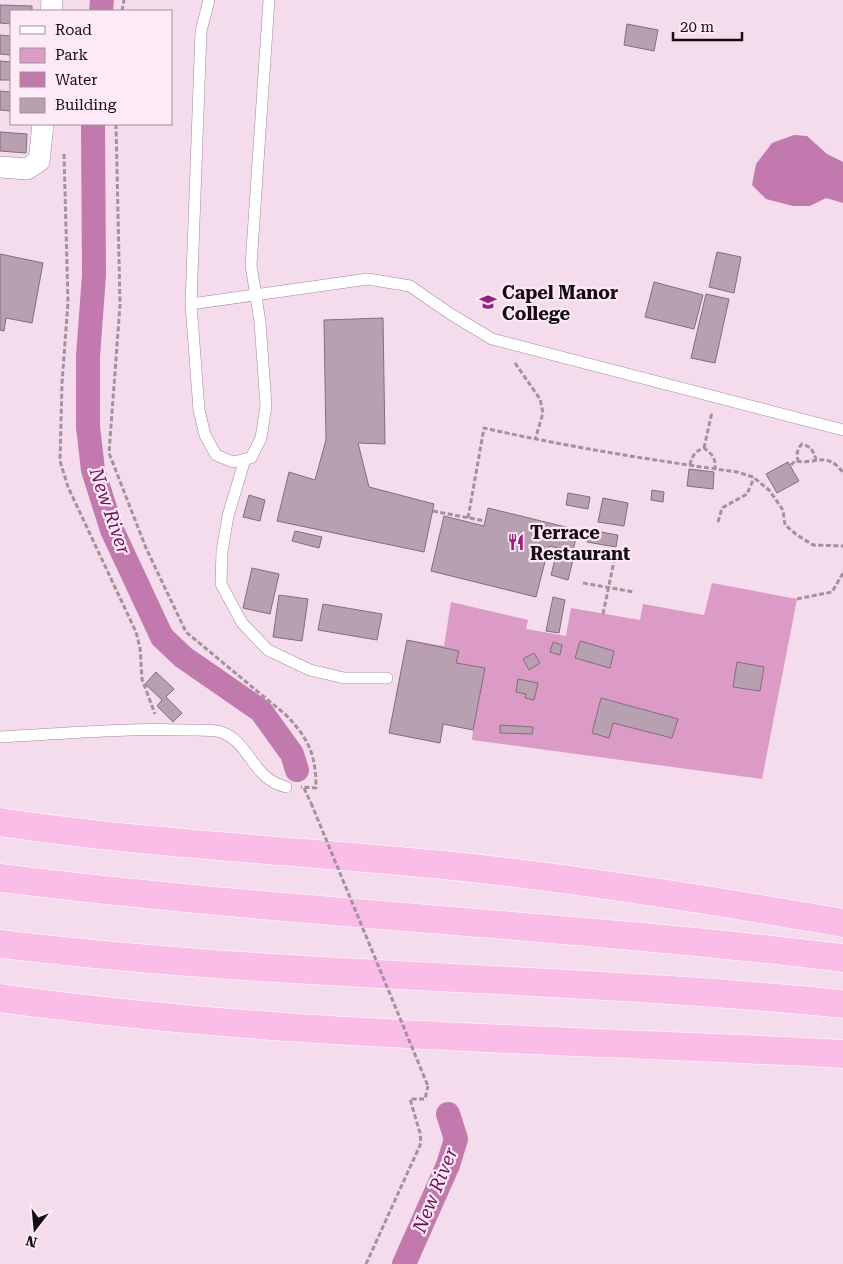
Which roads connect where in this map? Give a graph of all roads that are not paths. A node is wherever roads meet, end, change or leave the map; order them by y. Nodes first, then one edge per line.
1 (209, 0) edge
2 (269, 0) edge
3 (43, 125) edge
4 (0, 167) edge
5 (257, 296) junction
6 (191, 304) junction
7 (843, 430) edge
8 (244, 460) junction
9 (387, 678) dead end
10 (0, 737) edge
11 (286, 787) dead end
12 (0, 822) edge
13 (0, 878) edge
14 (843, 923) edge
15 (0, 944) edge
16 (843, 958) edge
17 (0, 998) edge
18 (843, 1004) edge
19 (843, 1054) edge

1 - 6 lane
2 - 5 lane
3 - 4 street
5 - 6 lane
5 - 7 lane
5 - 8 lane
6 - 8 lane
8 - 9 lane
10 - 11 lane
12 - 14 highway
13 - 16 highway
15 - 18 highway
17 - 19 highway

